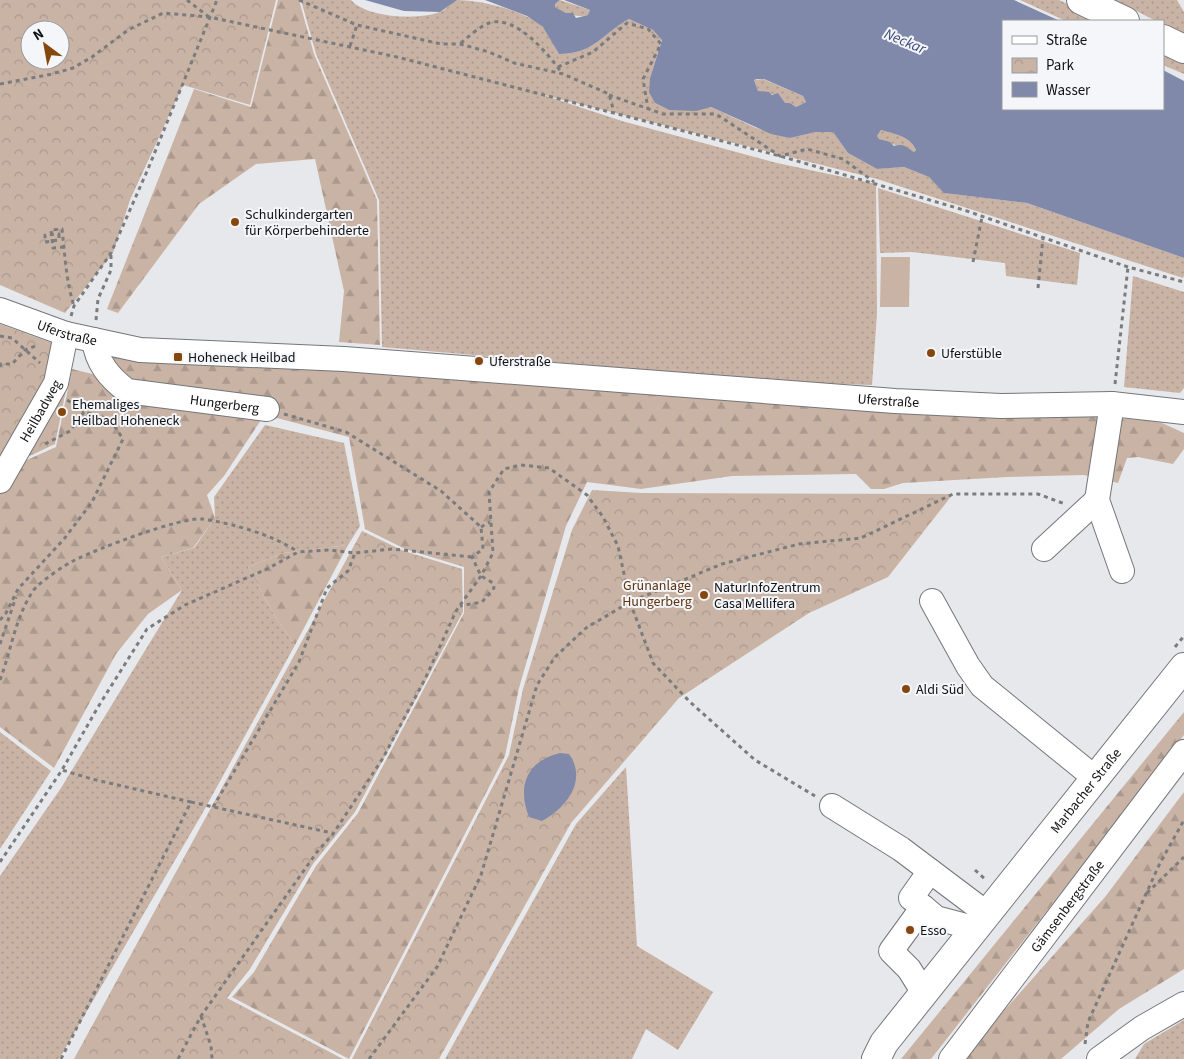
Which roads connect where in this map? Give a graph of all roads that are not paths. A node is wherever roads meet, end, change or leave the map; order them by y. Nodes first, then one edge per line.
1 (1081, 0) edge
2 (1122, 20) edge
3 (1164, 39) edge
4 (1184, 49) edge
5 (0, 310) edge
6 (66, 334) junction
7 (94, 340) junction
8 (1112, 404) junction
9 (266, 409) road end
10 (1184, 412) edge
11 (0, 481) edge
12 (1097, 500) junction
13 (1044, 549) dead end
14 (1122, 571) dead end
15 (932, 601) dead end
16 (1184, 667) edge
17 (1184, 752) edge
18 (1095, 778) junction
19 (832, 806) road end
20 (930, 870) junction
21 (922, 907) junction
22 (980, 921) junction
23 (924, 992) junction
24 (1184, 1004) edge
25 (880, 1051) edge
26 (1093, 1055) edge
27 (863, 1059) edge
28 (951, 1059) edge

1 - 2 main road
3 - 4 main road
5 - 6 street, Uferstraße
6 - 7 street, Uferstraße
6 - 11 street, Heilbadweg
7 - 8 street, Uferstraße
7 - 9 street, Hungerberg
8 - 10 street, Uferstraße
8 - 12 street
12 - 13 street
12 - 14 street
15 - 18 street
16 - 18 main road, Marbacher Straße
17 - 28 street, Gämsenbergstraße
18 - 22 main road, Marbacher Straße
19 - 20 street
20 - 21 street
20 - 22 street
21 - 22 street
21 - 23 street
22 - 23 main road, Marbacher Straße
23 - 25 main road, Marbacher Straße
24 - 26 street
25 - 27 main road, Marbacher Straße

